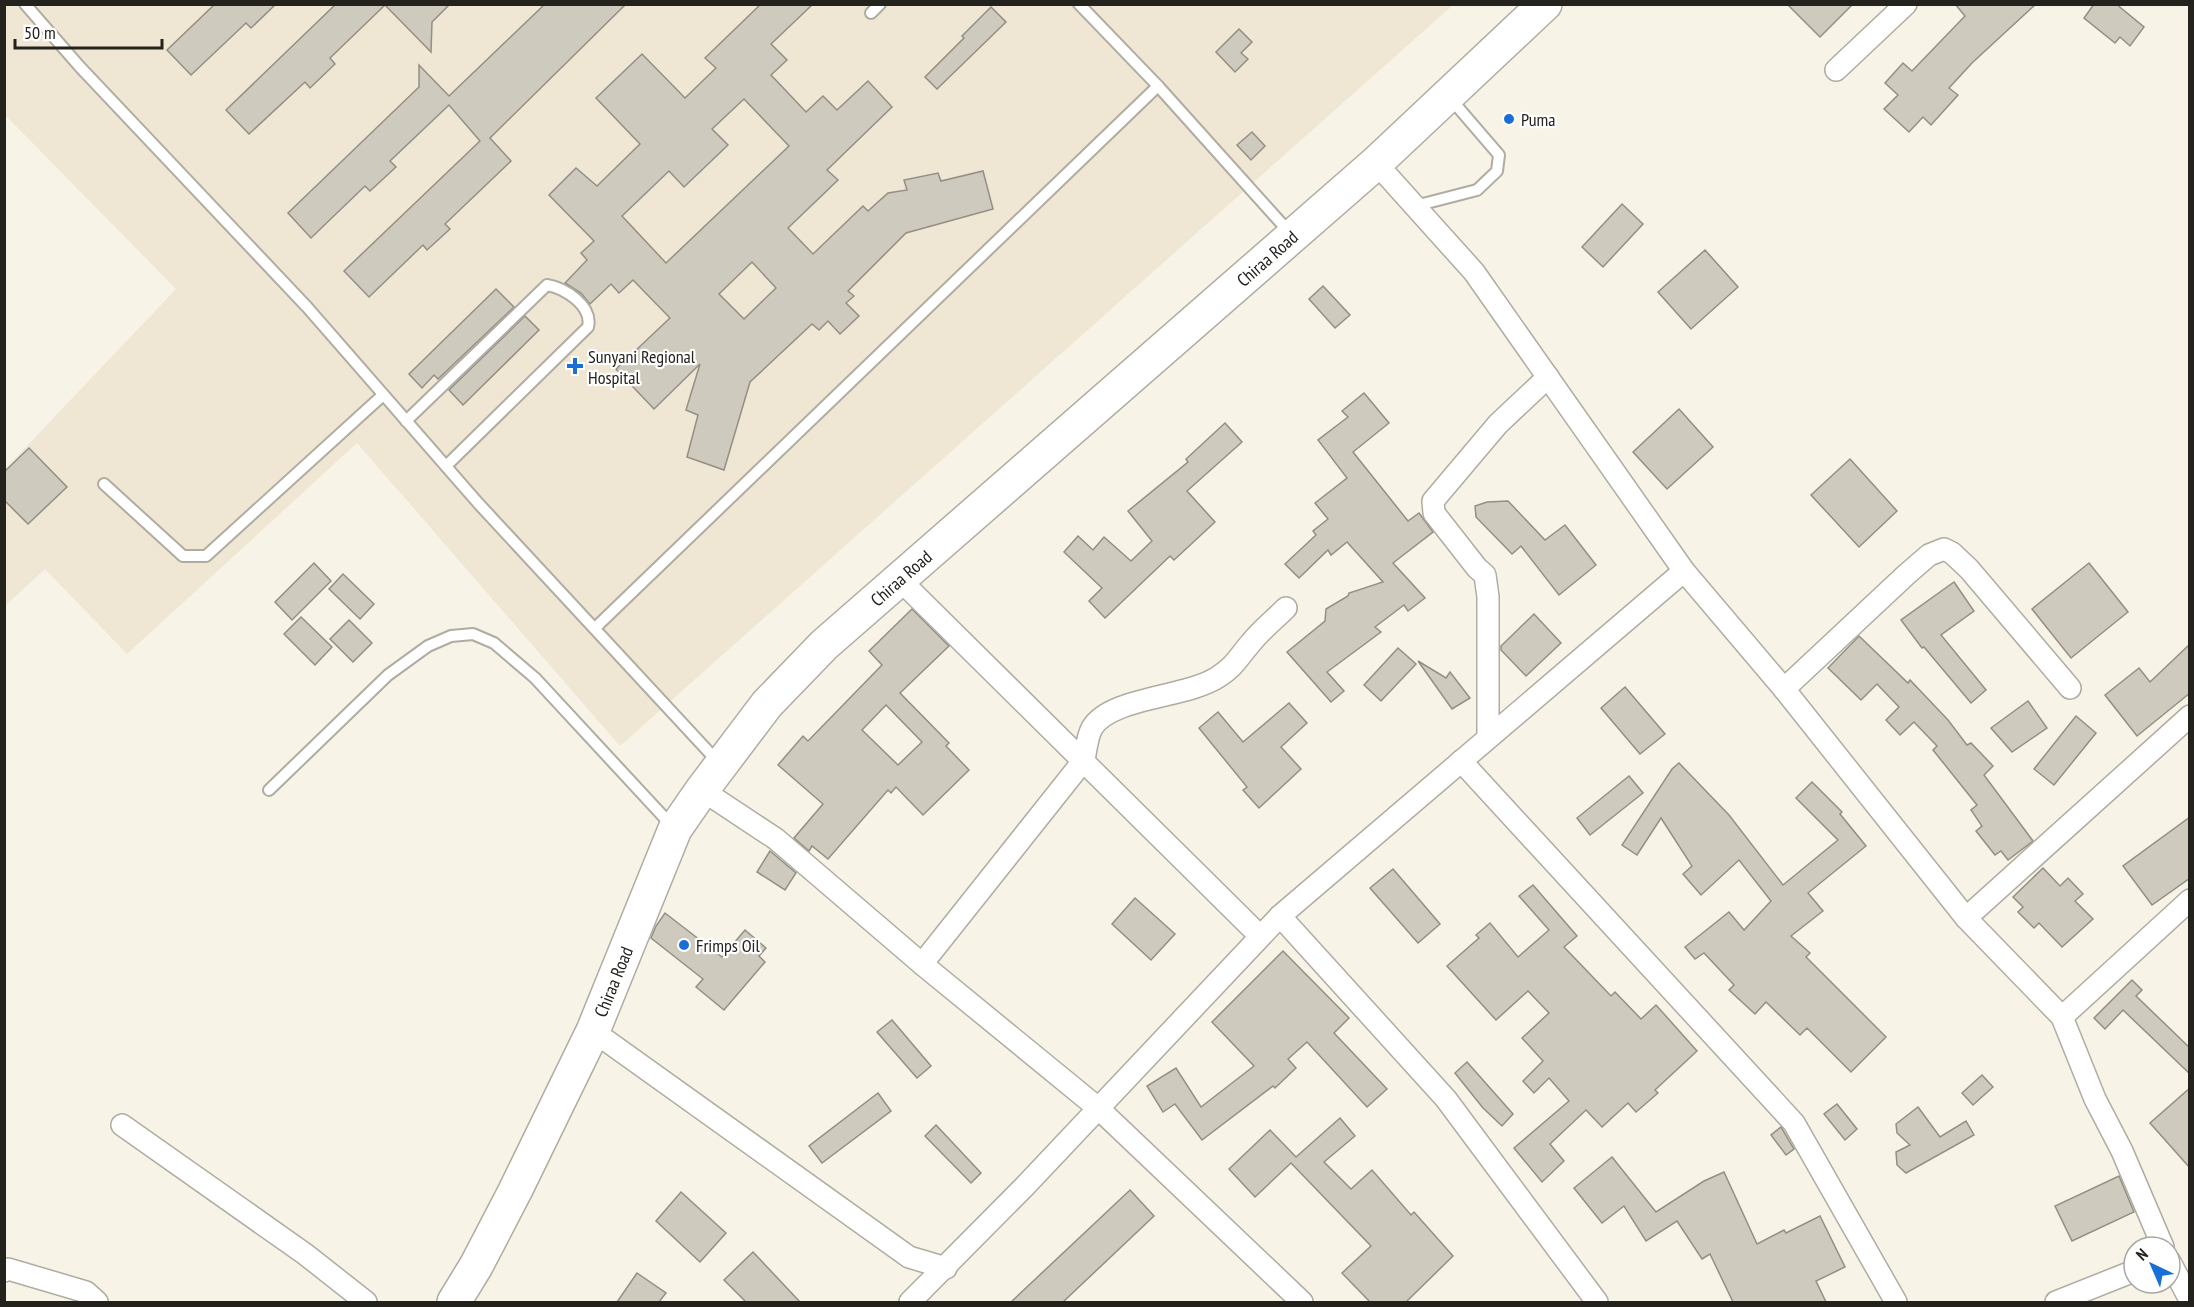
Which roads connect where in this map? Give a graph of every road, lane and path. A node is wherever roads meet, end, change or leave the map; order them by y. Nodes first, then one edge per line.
1 (25, 4) edge
2 (880, 4) edge
3 (1078, 4) edge
4 (1545, 4) edge
5 (1906, 4) edge
6 (872, 13) dead end
7 (1836, 70) dead end
8 (1158, 86) junction
9 (1448, 95) junction
10 (1376, 163) junction
11 (1415, 206) junction
12 (1292, 236) junction
13 (1548, 377) junction
14 (383, 395) junction
15 (406, 421) junction
16 (446, 466) junction
17 (104, 484) dead end
18 (1684, 571) junction
19 (898, 578) junction
20 (1286, 608) dead end
21 (595, 628) junction
22 (2070, 688) dead end
23 (1784, 689) junction
24 (2190, 716) edge
25 (1488, 737) junction
26 (1084, 760) junction
27 (1461, 761) junction
28 (712, 778) junction
29 (270, 790) dead end
30 (675, 829) junction
31 (2190, 900) edge
32 (1280, 916) junction
33 (1966, 918) junction
34 (1260, 936) junction
35 (922, 964) junction
36 (2062, 1017) junction
37 (592, 1031) junction
38 (1098, 1108) junction
39 (122, 1125) dead end
40 (2158, 1235) edge
41 (946, 1268) junction
42 (4, 1271) edge
43 (2122, 1276) edge
44 (2182, 1285) edge
45 (2190, 1300) edge
46 (97, 1302) edge
47 (366, 1302) edge
48 (454, 1302) edge
49 (910, 1302) edge
50 (1302, 1302) edge
51 (1597, 1302) edge
52 (1896, 1302) edge
53 (2056, 1302) edge

1 - 14 lane
2 - 6 lane
3 - 8 lane
4 - 9 highway, Chiraa Road
5 - 7 street
8 - 12 lane
8 - 21 lane
9 - 10 highway, Chiraa Road
9 - 11 lane
10 - 11 street
10 - 12 highway, Chiraa Road
11 - 13 street
12 - 19 highway, Chiraa Road
13 - 18 street
13 - 25 street
14 - 15 lane
14 - 17 lane
15 - 16 lane
15 - 16 lane
16 - 21 lane
18 - 23 street
18 - 25 street
19 - 26 street
19 - 28 highway, Chiraa Road
20 - 26 street
21 - 28 lane
22 - 23 street
23 - 33 street
24 - 33 street
25 - 27 street
26 - 34 street
26 - 35 street
27 - 32 street
27 - 52 street
28 - 30 highway, Chiraa Road
28 - 35 street
29 - 30 lane
30 - 37 highway, Chiraa Road
31 - 36 street
32 - 34 street
32 - 51 street
33 - 36 street
34 - 38 street
35 - 38 street
36 - 40 street
37 - 41 street
37 - 48 highway, Chiraa Road
38 - 41 street
38 - 50 street
39 - 47 street
41 - 49 street
42 - 46 street
43 - 53 street
44 - 45 street

